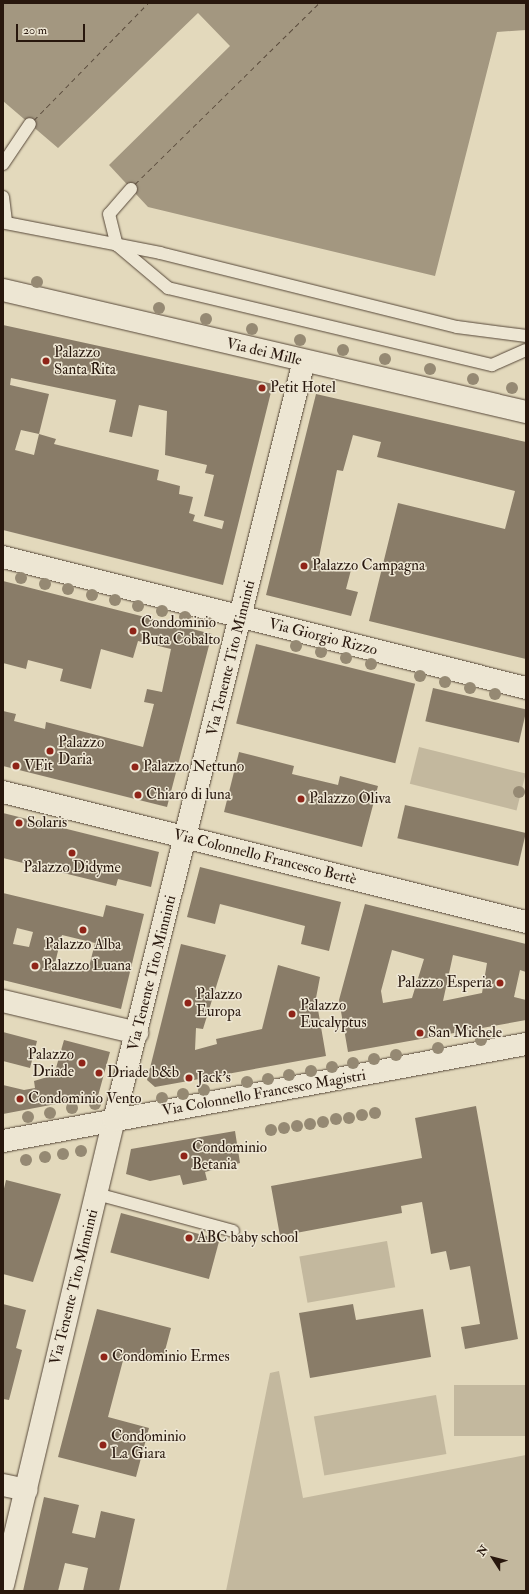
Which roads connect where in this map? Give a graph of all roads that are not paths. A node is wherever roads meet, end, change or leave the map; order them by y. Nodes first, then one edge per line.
1 (30, 124) dead end
2 (3, 164) edge
3 (131, 189) dead end
4 (3, 197) edge
5 (117, 245) junction
6 (3, 290) edge
7 (526, 336) edge
8 (526, 350) edge
9 (304, 361) junction
10 (526, 412) edge
11 (3, 557) edge
12 (241, 617) junction
13 (526, 688) edge
14 (3, 792) edge
15 (187, 837) junction
16 (526, 922) edge
17 (3, 1001) edge
18 (137, 1033) junction
19 (526, 1044) edge
20 (114, 1120) junction
21 (3, 1141) edge
22 (97, 1194) junction
23 (234, 1231) dead end
24 (3, 1485) edge
25 (26, 1490) junction
26 (3, 1585) edge

1 - 2 lane
3 - 5 lane
4 - 5 lane
5 - 7 lane
5 - 8 lane
6 - 9 street, Via dei Mille
9 - 10 street, Via dei Mille
9 - 12 street, Via Tenente Tito Minninti
11 - 12 street, Via Giorgio Rizzo
12 - 13 street, Via Giorgio Rizzo
12 - 15 street, Via Tenente Tito Minninti
14 - 15 street, Via Colonnello Francesco Bertè
15 - 16 street, Via Colonnello Francesco Bertè
15 - 18 street, Via Tenente Tito Minninti
17 - 18 street
18 - 20 street, Via Tenente Tito Minninti
19 - 20 street, Via Colonnello Francesco Magistri
20 - 21 street, Via Colonnello Francesco Magistri
20 - 22 street, Via Tenente Tito Minninti
22 - 23 lane
22 - 25 street, Via Tenente Tito Minninti
24 - 25 street
25 - 26 street, Via Tenente Tito Minninti

